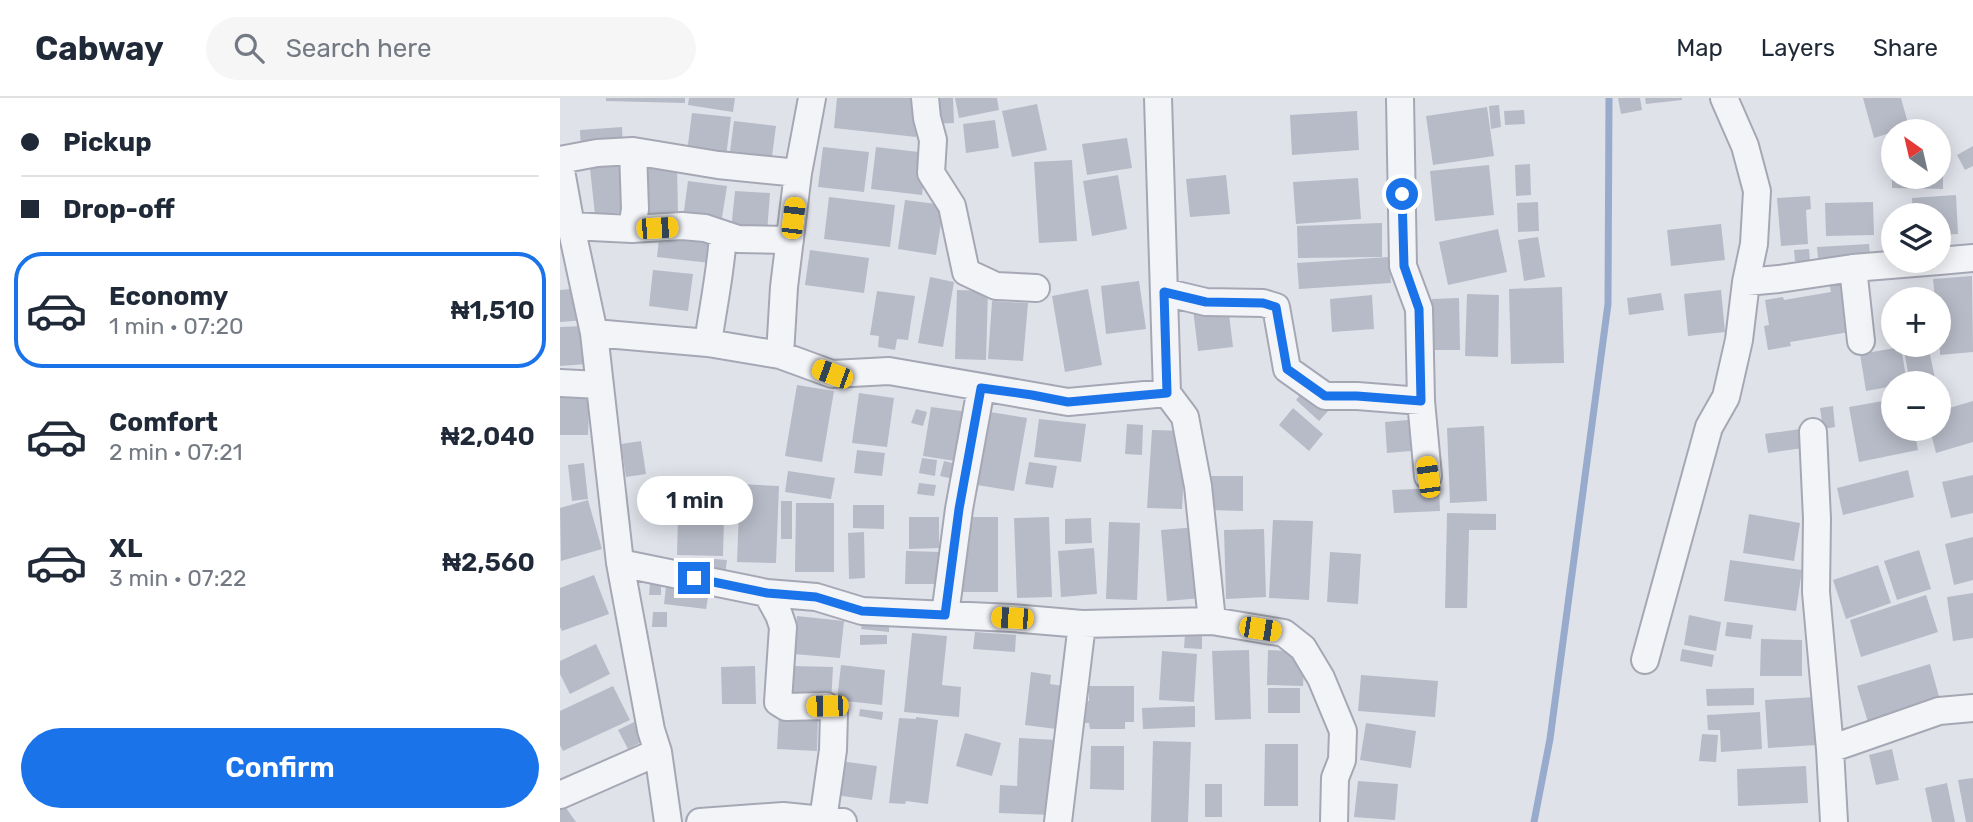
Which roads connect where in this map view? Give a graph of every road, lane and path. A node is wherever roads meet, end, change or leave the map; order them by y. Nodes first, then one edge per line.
1 (813, 98) edge
2 (925, 98) edge
3 (1158, 98) edge
4 (1400, 98) edge
5 (1724, 98) edge
6 (633, 152) junction
7 (560, 162) edge
8 (798, 173) junction
9 (571, 226) junction
10 (632, 229) junction
11 (723, 234) junction
12 (790, 240) junction
13 (1973, 258) edge
14 (1951, 260) edge
15 (1881, 266) edge
16 (1853, 268) junction
17 (1746, 282) junction
18 (1036, 288) dead end
19 (1164, 292) junction
20 (594, 333) junction
21 (1861, 341) dead end
22 (708, 344) junction
23 (780, 355) junction
24 (560, 383) edge
25 (600, 385) junction
26 (981, 388) junction
27 (1167, 393) junction
28 (1421, 401) junction
29 (1813, 432) dead end
30 (1428, 477) dead end
31 (620, 563) junction
32 (767, 593) junction
33 (945, 615) junction
34 (1212, 621) junction
35 (1082, 624) junction
36 (1645, 660) dead end
37 (1973, 708) edge
38 (1830, 749) junction
39 (658, 752) junction
40 (560, 795) edge
41 (833, 821) edge
42 (668, 822) edge
43 (700, 822) edge
44 (1058, 822) edge
45 (1334, 822) edge
46 (1834, 822) edge

1 - 8 street
2 - 18 street
3 - 19 street
4 - 28 street
5 - 17 street
6 - 7 street
6 - 8 street
6 - 10 street
7 - 9 street
8 - 12 street
9 - 10 street
9 - 20 street
10 - 11 street
11 - 12 street
11 - 22 street
12 - 23 street
13 - 14 street
15 - 16 street
16 - 17 street
16 - 21 street
17 - 36 street
19 - 27 street
19 - 28 street
20 - 22 street
20 - 25 street
22 - 23 street
23 - 26 street
24 - 25 street
25 - 31 street
26 - 27 street
26 - 33 street
27 - 34 street
28 - 30 street
29 - 38 street
31 - 32 street
31 - 39 street
32 - 33 street
32 - 41 street
33 - 35 street
34 - 35 street
34 - 45 street
35 - 44 street
37 - 38 street
38 - 46 street
39 - 40 street
39 - 42 street
41 - 43 street

